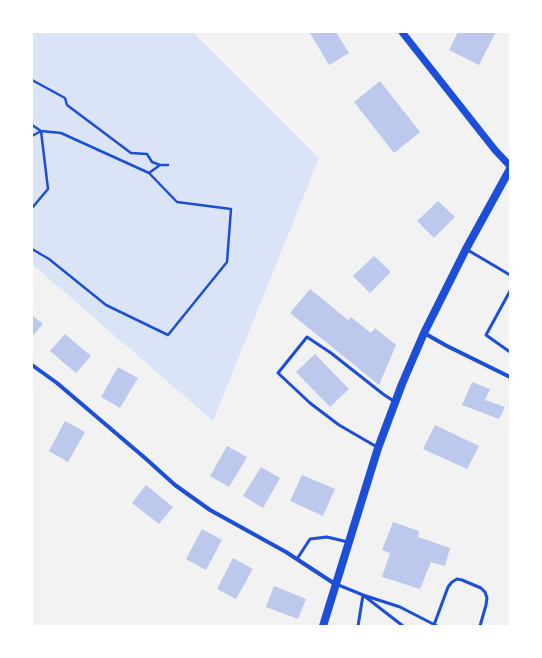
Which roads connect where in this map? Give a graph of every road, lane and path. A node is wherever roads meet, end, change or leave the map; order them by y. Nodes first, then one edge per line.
1 (402, 32) edge
2 (32, 80) edge
3 (32, 125) edge
4 (41, 131) junction
5 (32, 136) edge
6 (160, 165) junction
7 (168, 165) dead end
8 (510, 166) edge
9 (510, 169) edge
10 (149, 173) junction
11 (32, 208) edge
12 (32, 249) edge
13 (466, 249) junction
14 (510, 274) edge
15 (510, 291) edge
16 (424, 333) junction
17 (510, 352) edge
18 (32, 365) edge
19 (510, 377) edge
20 (395, 402) junction
21 (378, 448) junction
22 (348, 543) junction
23 (298, 559) junction
24 (335, 584) junction
25 (364, 595) junction
26 (436, 625) edge
27 (323, 626) edge
28 (358, 626) edge
29 (403, 626) edge
30 (480, 626) edge

1 - 8 street
2 - 6 path
3 - 4 path
4 - 5 path
4 - 10 path
4 - 11 path
6 - 7 path
6 - 10 path
9 - 13 main road
10 - 12 path
13 - 14 lane
13 - 16 main road
15 - 17 lane
16 - 19 street
16 - 20 main road
18 - 23 street
20 - 21 main road
20 - 21 lane
21 - 22 main road
22 - 23 lane
22 - 24 main road
23 - 24 street
24 - 25 lane
24 - 27 main road
25 - 26 lane
25 - 28 lane
25 - 29 lane
26 - 30 lane

